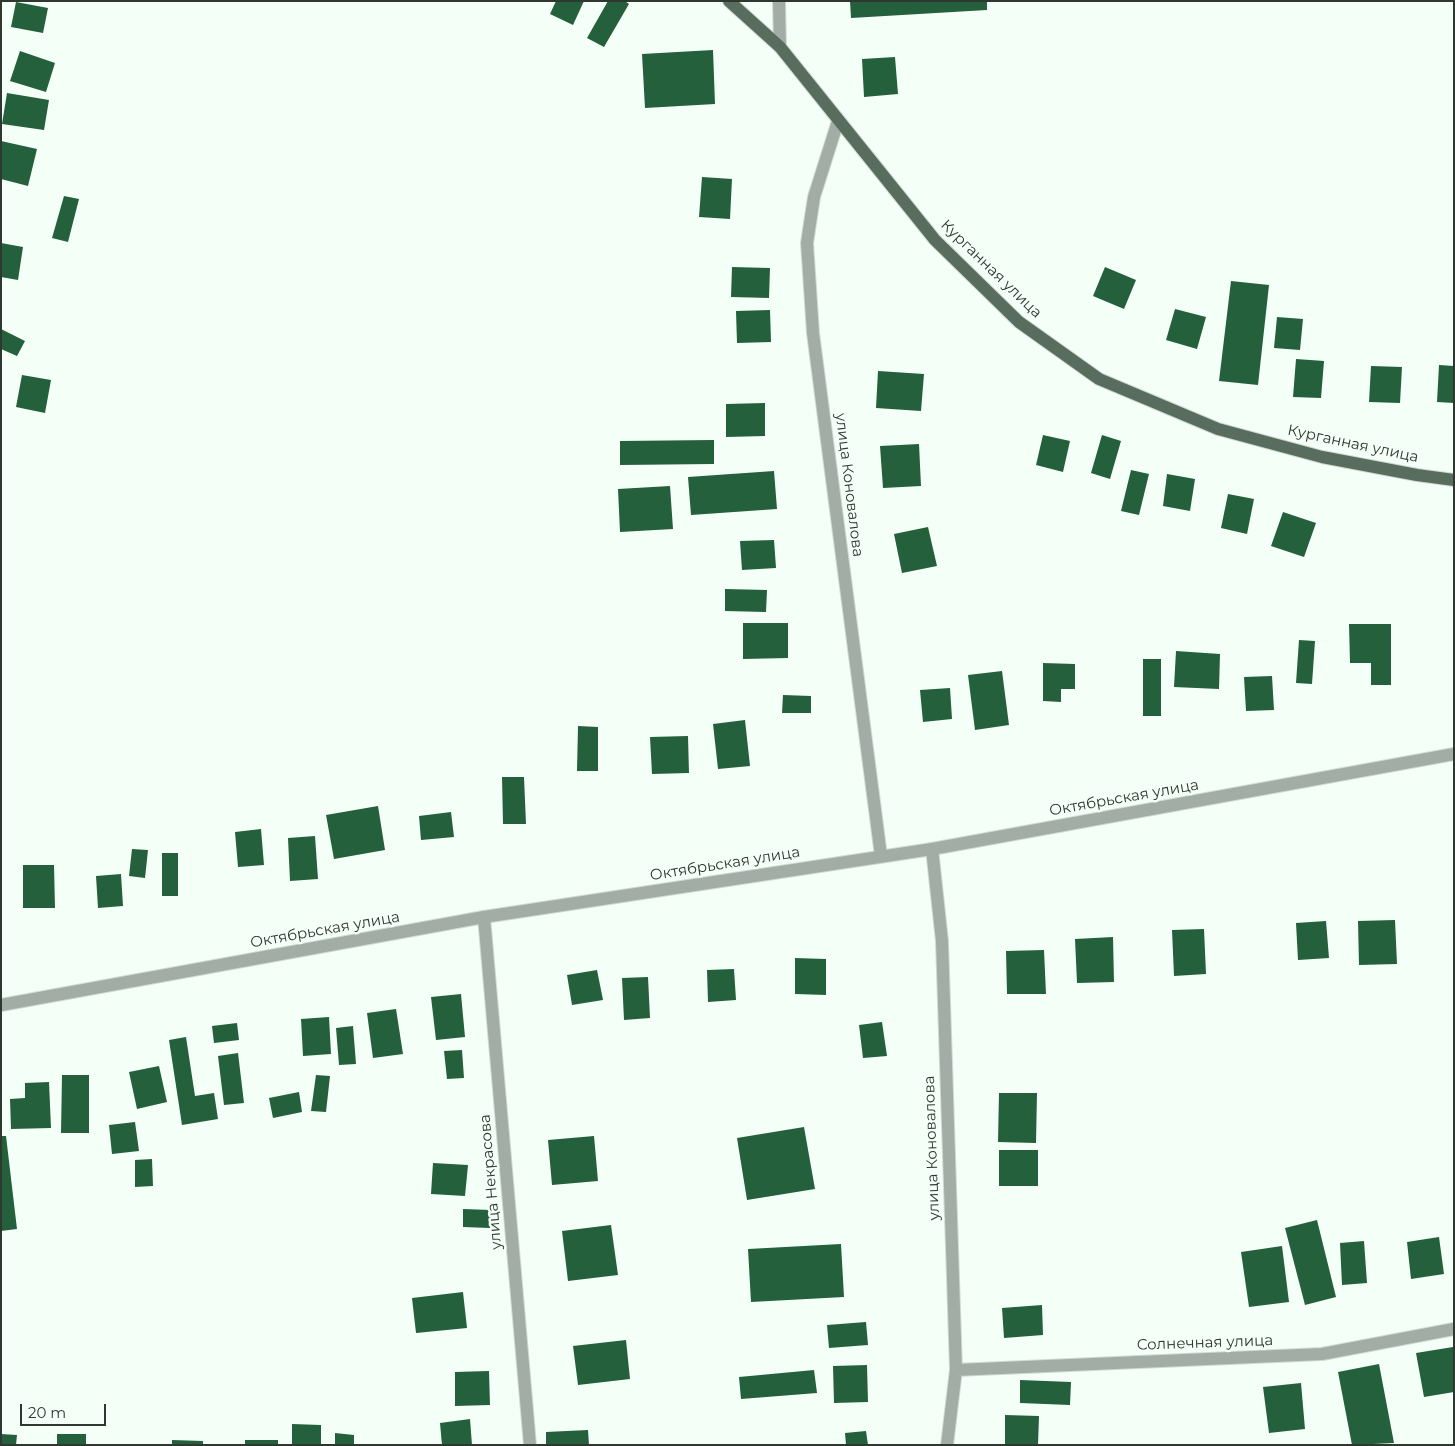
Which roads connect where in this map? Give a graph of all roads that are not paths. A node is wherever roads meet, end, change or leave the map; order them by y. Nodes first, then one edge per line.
1 (729, 1) edge
2 (779, 1) edge
3 (780, 47) junction
4 (838, 121) junction
5 (1454, 480) edge
6 (1454, 754) edge
7 (932, 849) junction
8 (881, 856) junction
9 (484, 917) junction
10 (1, 1005) edge
11 (1454, 1329) edge
12 (956, 1370) junction
13 (530, 1445) edge
14 (947, 1445) edge

1 - 3 main road, Курганная улица
2 - 3 street
3 - 4 main road, Курганная улица
4 - 5 main road, Курганная улица
4 - 8 street, улица Коновалова
6 - 7 street, Октябрьская улица
7 - 8 street, Октябрьская улица
7 - 12 street, улица Коновалова
8 - 9 street, Октябрьская улица
9 - 10 street, Октябрьская улица
9 - 13 street, улица Некрасова
11 - 12 street, Солнечная улица
12 - 14 street, улица Коновалова

